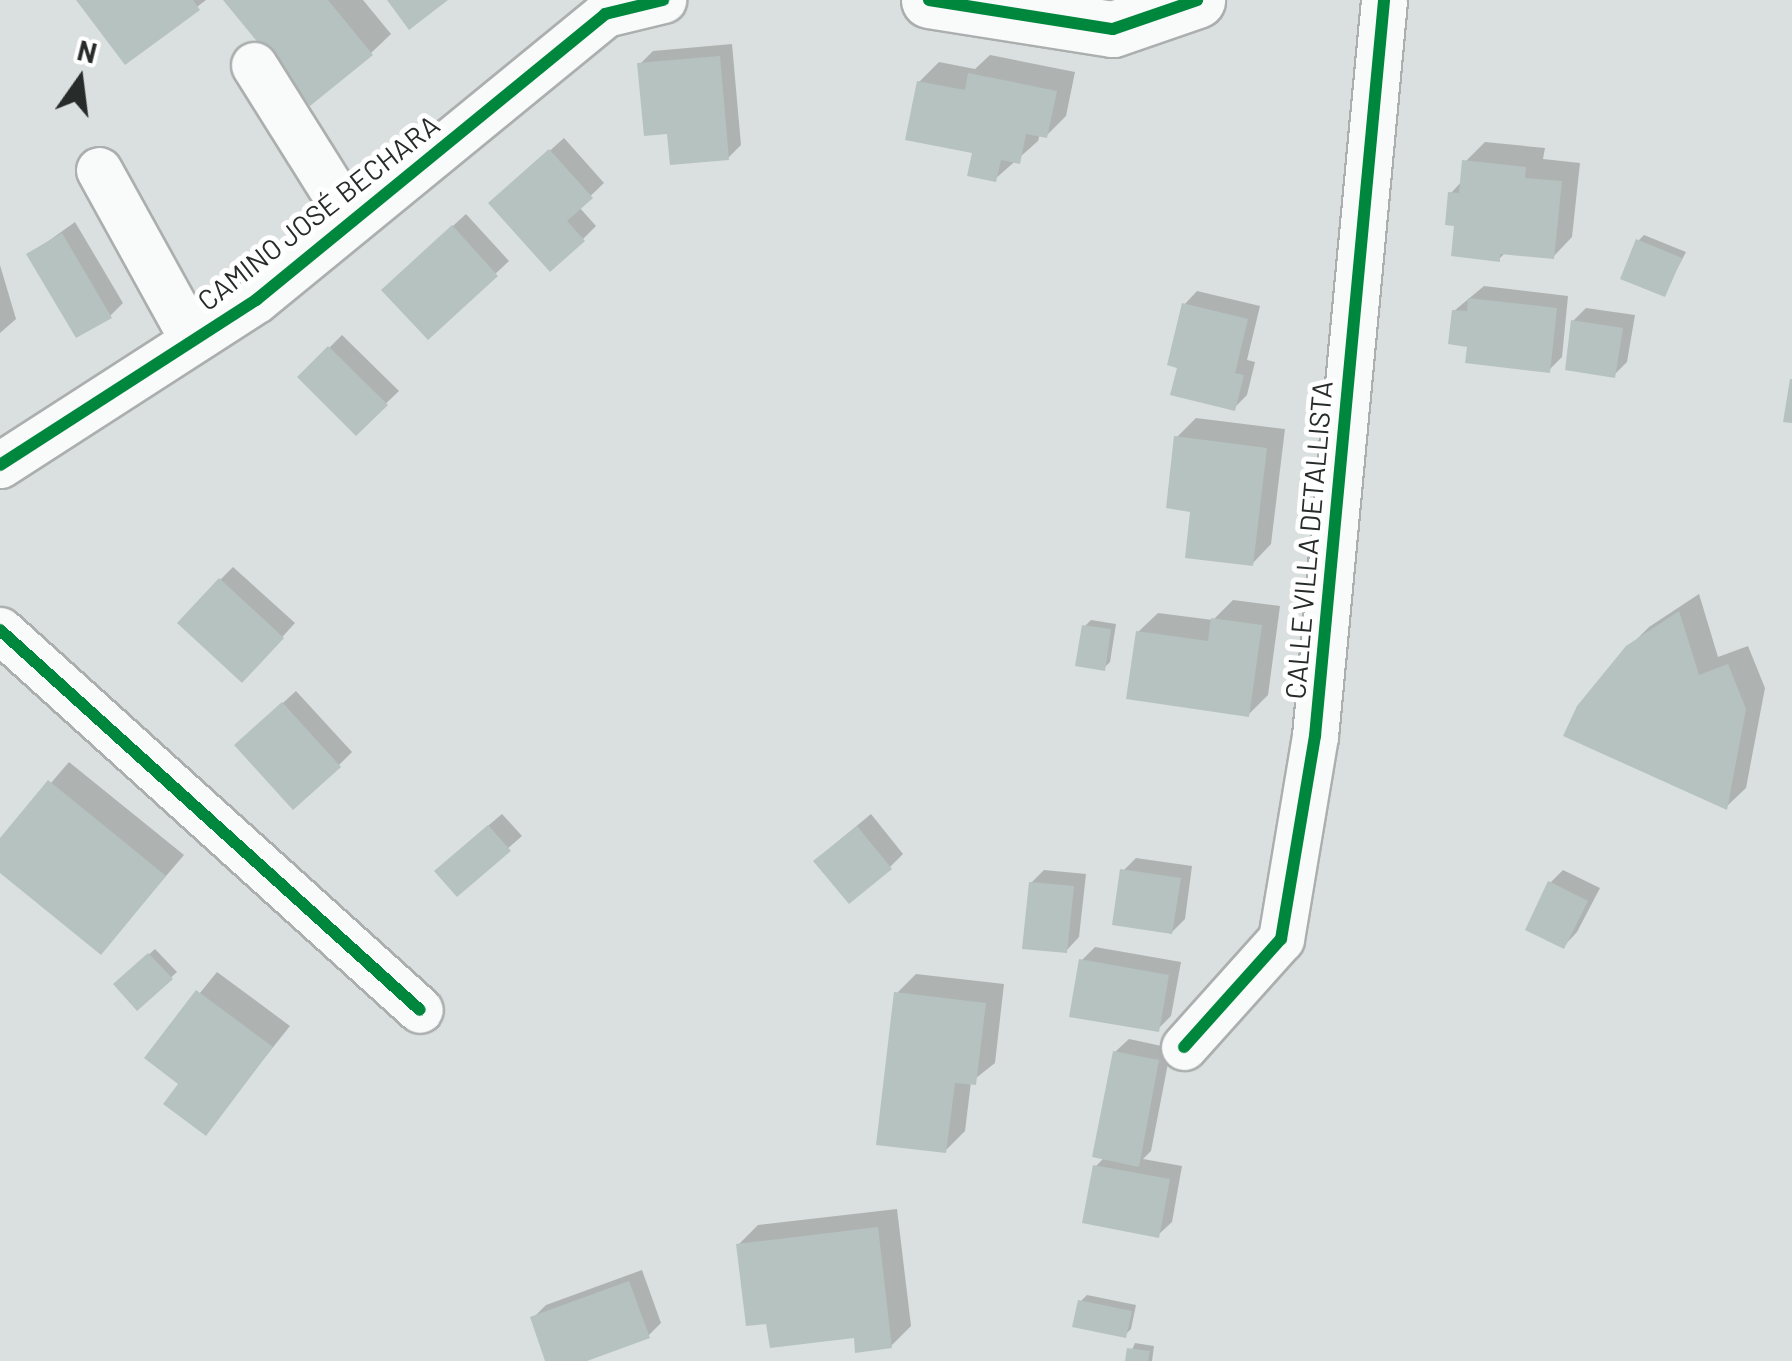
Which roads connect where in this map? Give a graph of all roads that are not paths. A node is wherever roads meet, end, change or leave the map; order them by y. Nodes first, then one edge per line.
1 (664, 0) edge
2 (928, 0) edge
3 (1197, 0) edge
4 (1384, 0) edge
5 (254, 65) dead end
6 (99, 170) dead end
7 (352, 221) junction
8 (193, 340) junction
9 (0, 465) edge
10 (0, 630) edge
11 (420, 1010) dead end
12 (1184, 1047) dead end

1 - 7 street, CAMINO JOSÉ BECHARA
2 - 3 street
4 - 12 street, CALLE VILLA DETALLISTA
5 - 7 street
6 - 8 street
7 - 8 street, CAMINO JOSÉ BECHARA
8 - 9 street, CAMINO JOSÉ BECHARA
10 - 11 street

